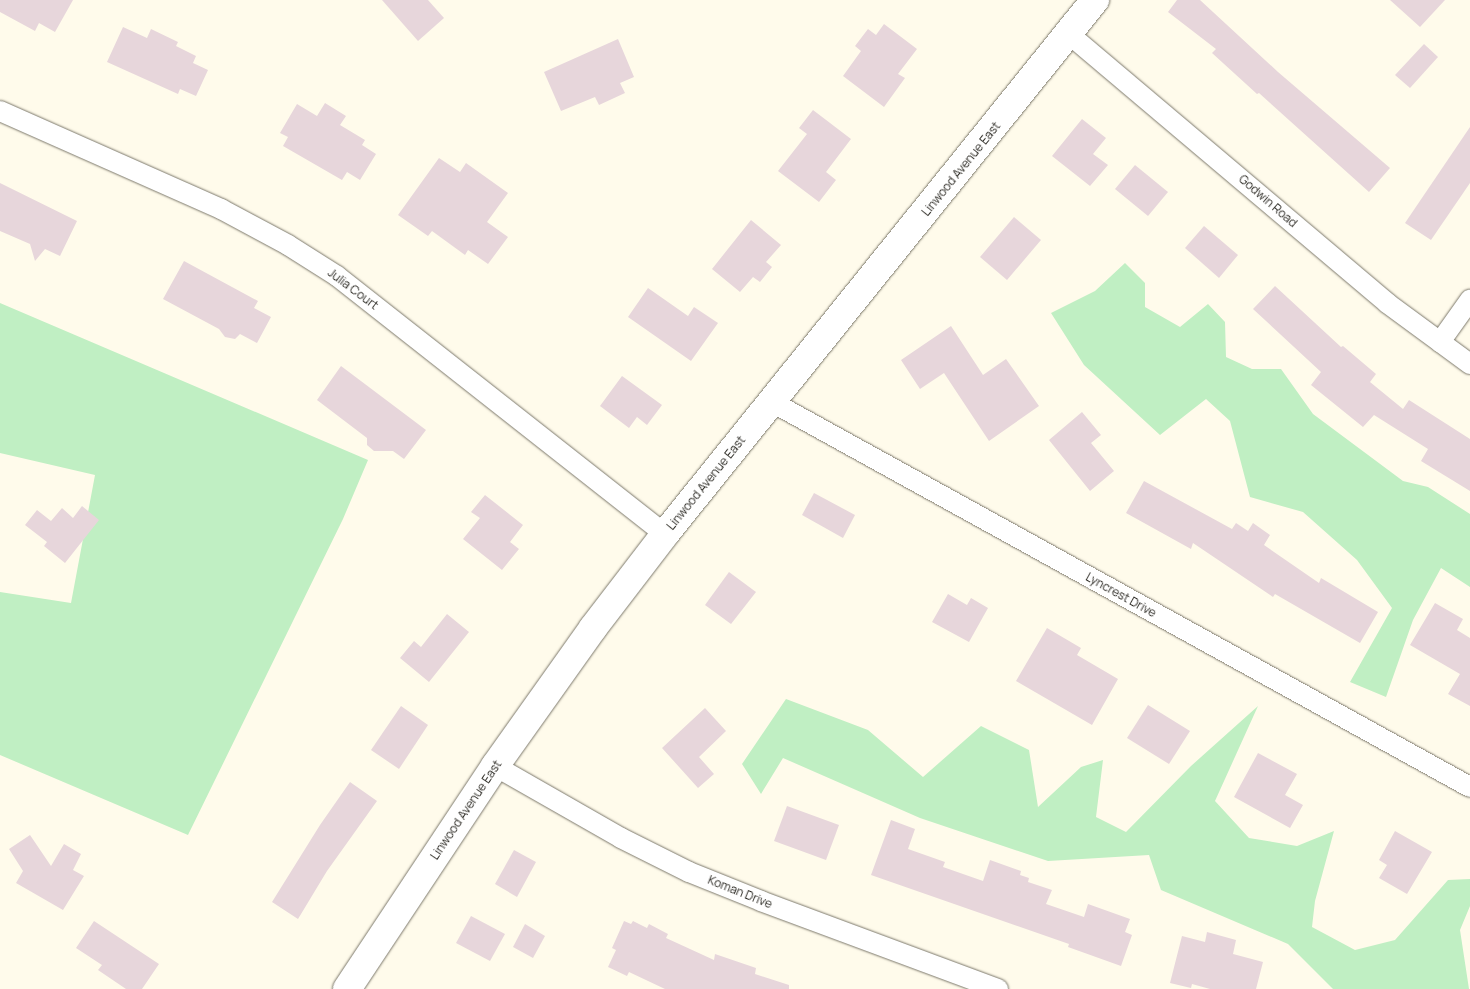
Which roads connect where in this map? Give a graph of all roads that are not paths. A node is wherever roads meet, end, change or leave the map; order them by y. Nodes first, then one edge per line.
1 (1094, 0) edge
2 (1069, 34) junction
3 (0, 110) edge
4 (1470, 300) edge
5 (1440, 342) junction
6 (1470, 364) edge
7 (772, 402) junction
8 (665, 534) junction
9 (495, 766) junction
10 (1470, 787) edge
11 (347, 989) edge
12 (998, 989) edge

1 - 2 main road, Linwood Avenue East
2 - 5 street, Godwin Road
2 - 7 main road, Linwood Avenue East
3 - 8 street, Julia Court
4 - 5 street
5 - 6 street, Godwin Road
7 - 8 main road, Linwood Avenue East
7 - 10 street, Lyncrest Drive
8 - 9 main road, Linwood Avenue East
9 - 11 main road, Linwood Avenue East
9 - 12 street, Koman Drive

